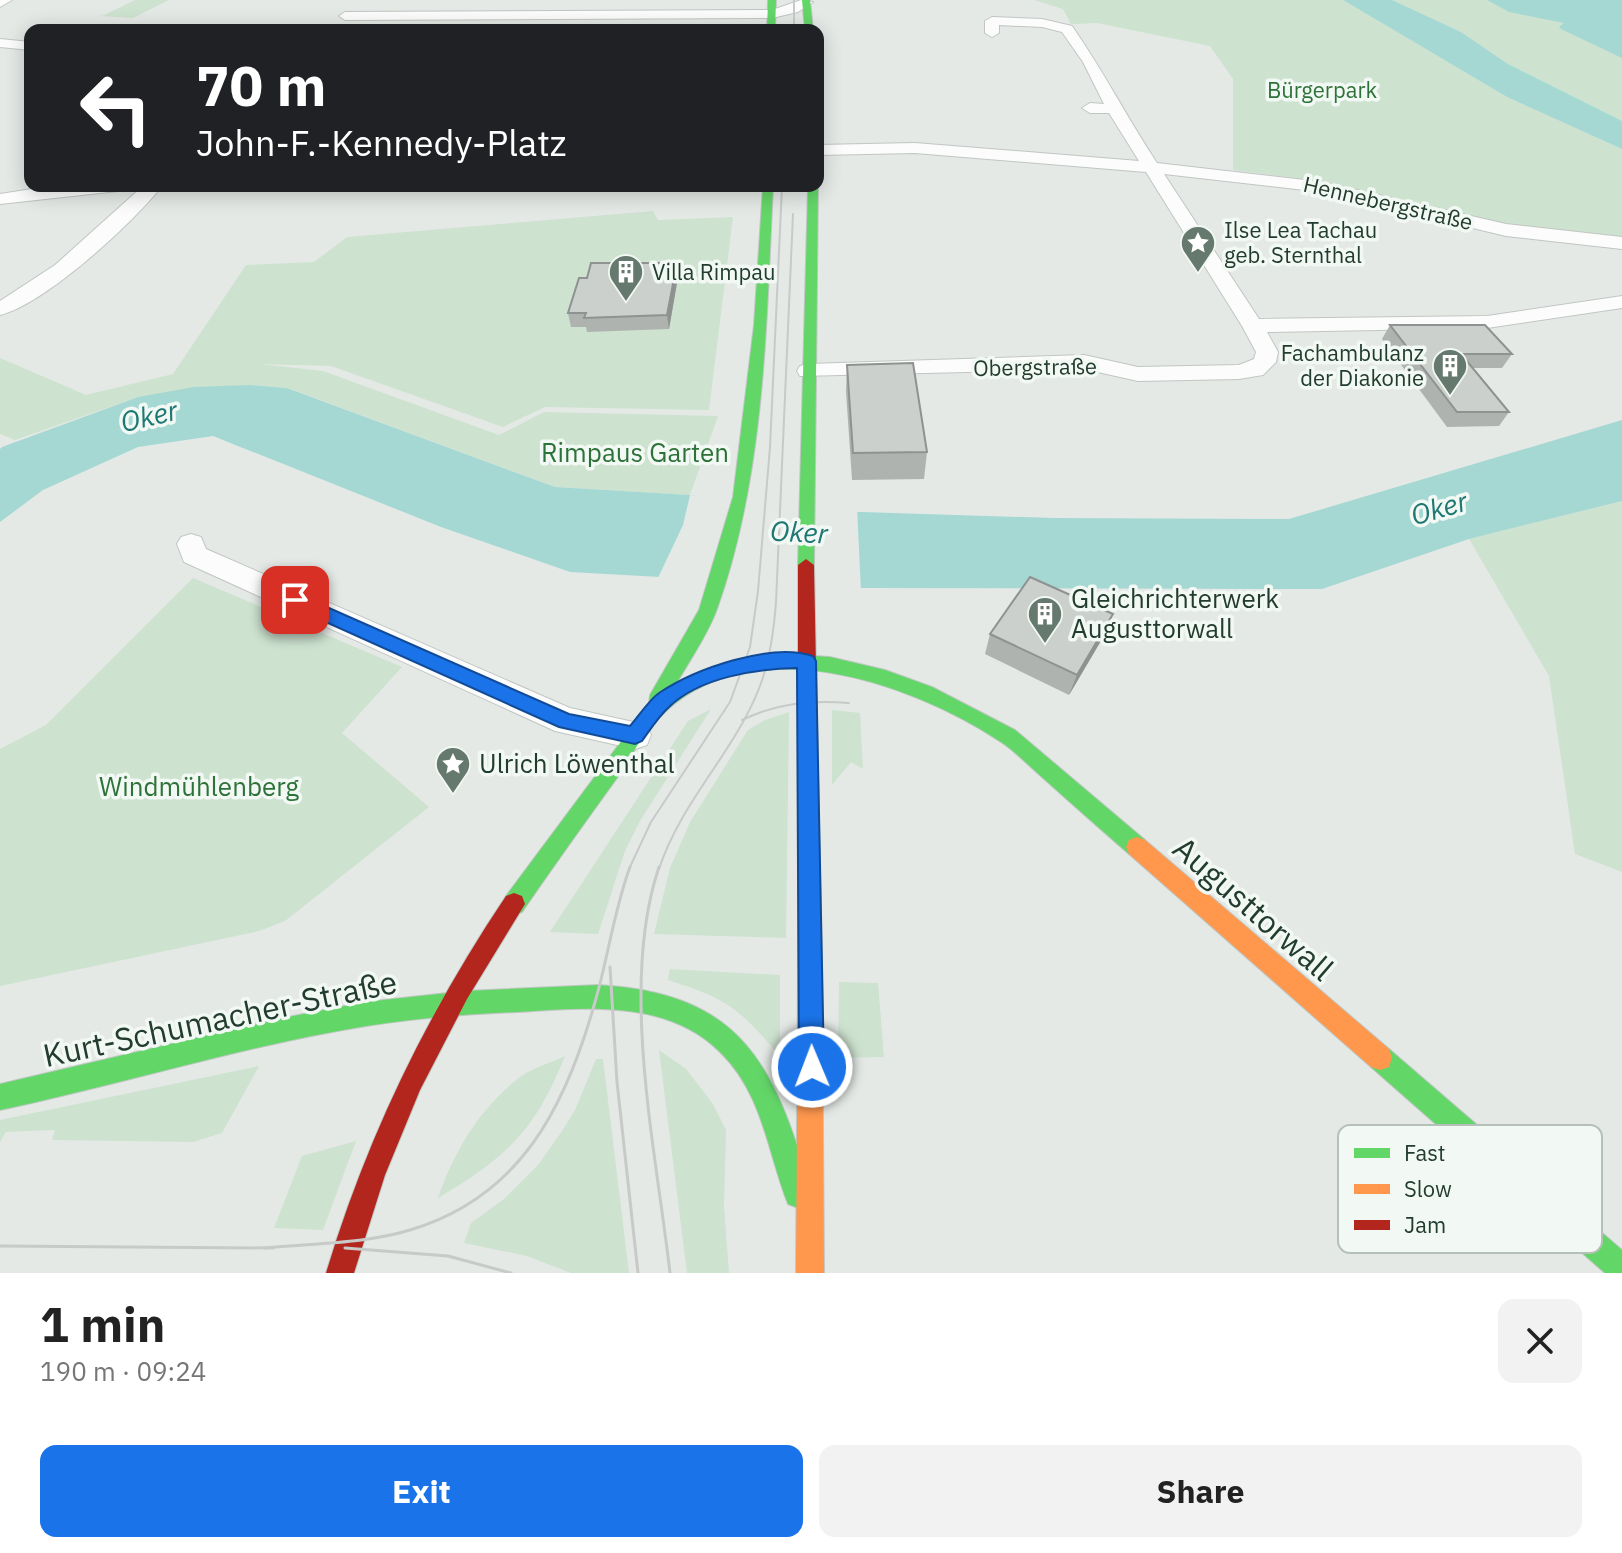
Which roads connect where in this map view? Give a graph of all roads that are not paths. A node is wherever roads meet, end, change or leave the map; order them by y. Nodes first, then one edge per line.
1 (6, 0) edge
2 (368, 0) edge
3 (806, 1) edge
4 (0, 3) edge
5 (772, 15) edge
6 (345, 16) junction
7 (334, 24) edge
8 (808, 24) edge
9 (992, 33) dead end
10 (0, 43) edge
11 (24, 45) edge
12 (1090, 108) dead end
13 (1114, 109) junction
14 (824, 150) edge
15 (1153, 168) junction
16 (46, 192) edge
17 (147, 192) edge
18 (768, 192) edge
19 (813, 192) edge
20 (0, 199) edge
21 (1622, 243) edge
22 (1622, 302) edge
23 (0, 309) edge
24 (1253, 326) junction
25 (808, 371) junction
26 (191, 544) dead end
27 (806, 661) junction
28 (635, 735) junction
29 (453, 1003) junction
30 (0, 1097) edge
31 (1456, 1125) edge
32 (811, 1237) junction
33 (1602, 1252) edge
34 (1622, 1269) edge
35 (340, 1273) edge
36 (810, 1273) edge

1 - 4 street
2 - 6 street
3 - 5 street
3 - 8 main road
5 - 6 street
6 - 7 street
9 - 13 street
10 - 11 street
12 - 13 street
13 - 15 street
14 - 15 street, Hennebergstraße
15 - 21 street, Hennebergstraße
15 - 24 street
16 - 20 street
17 - 23 street
18 - 28 main road
19 - 25 main road
22 - 24 street
24 - 25 street, Obergstraße
25 - 27 main road
26 - 28 street
27 - 28 main road, Augusttorwall
27 - 31 main road, Augusttorwall
27 - 32 main road
28 - 29 main road
29 - 30 main road, Kurt-Schumacher-Straße
29 - 32 main road, Kurt-Schumacher-Straße
29 - 35 main road
32 - 36 main road
33 - 34 main road, Augusttorwall

